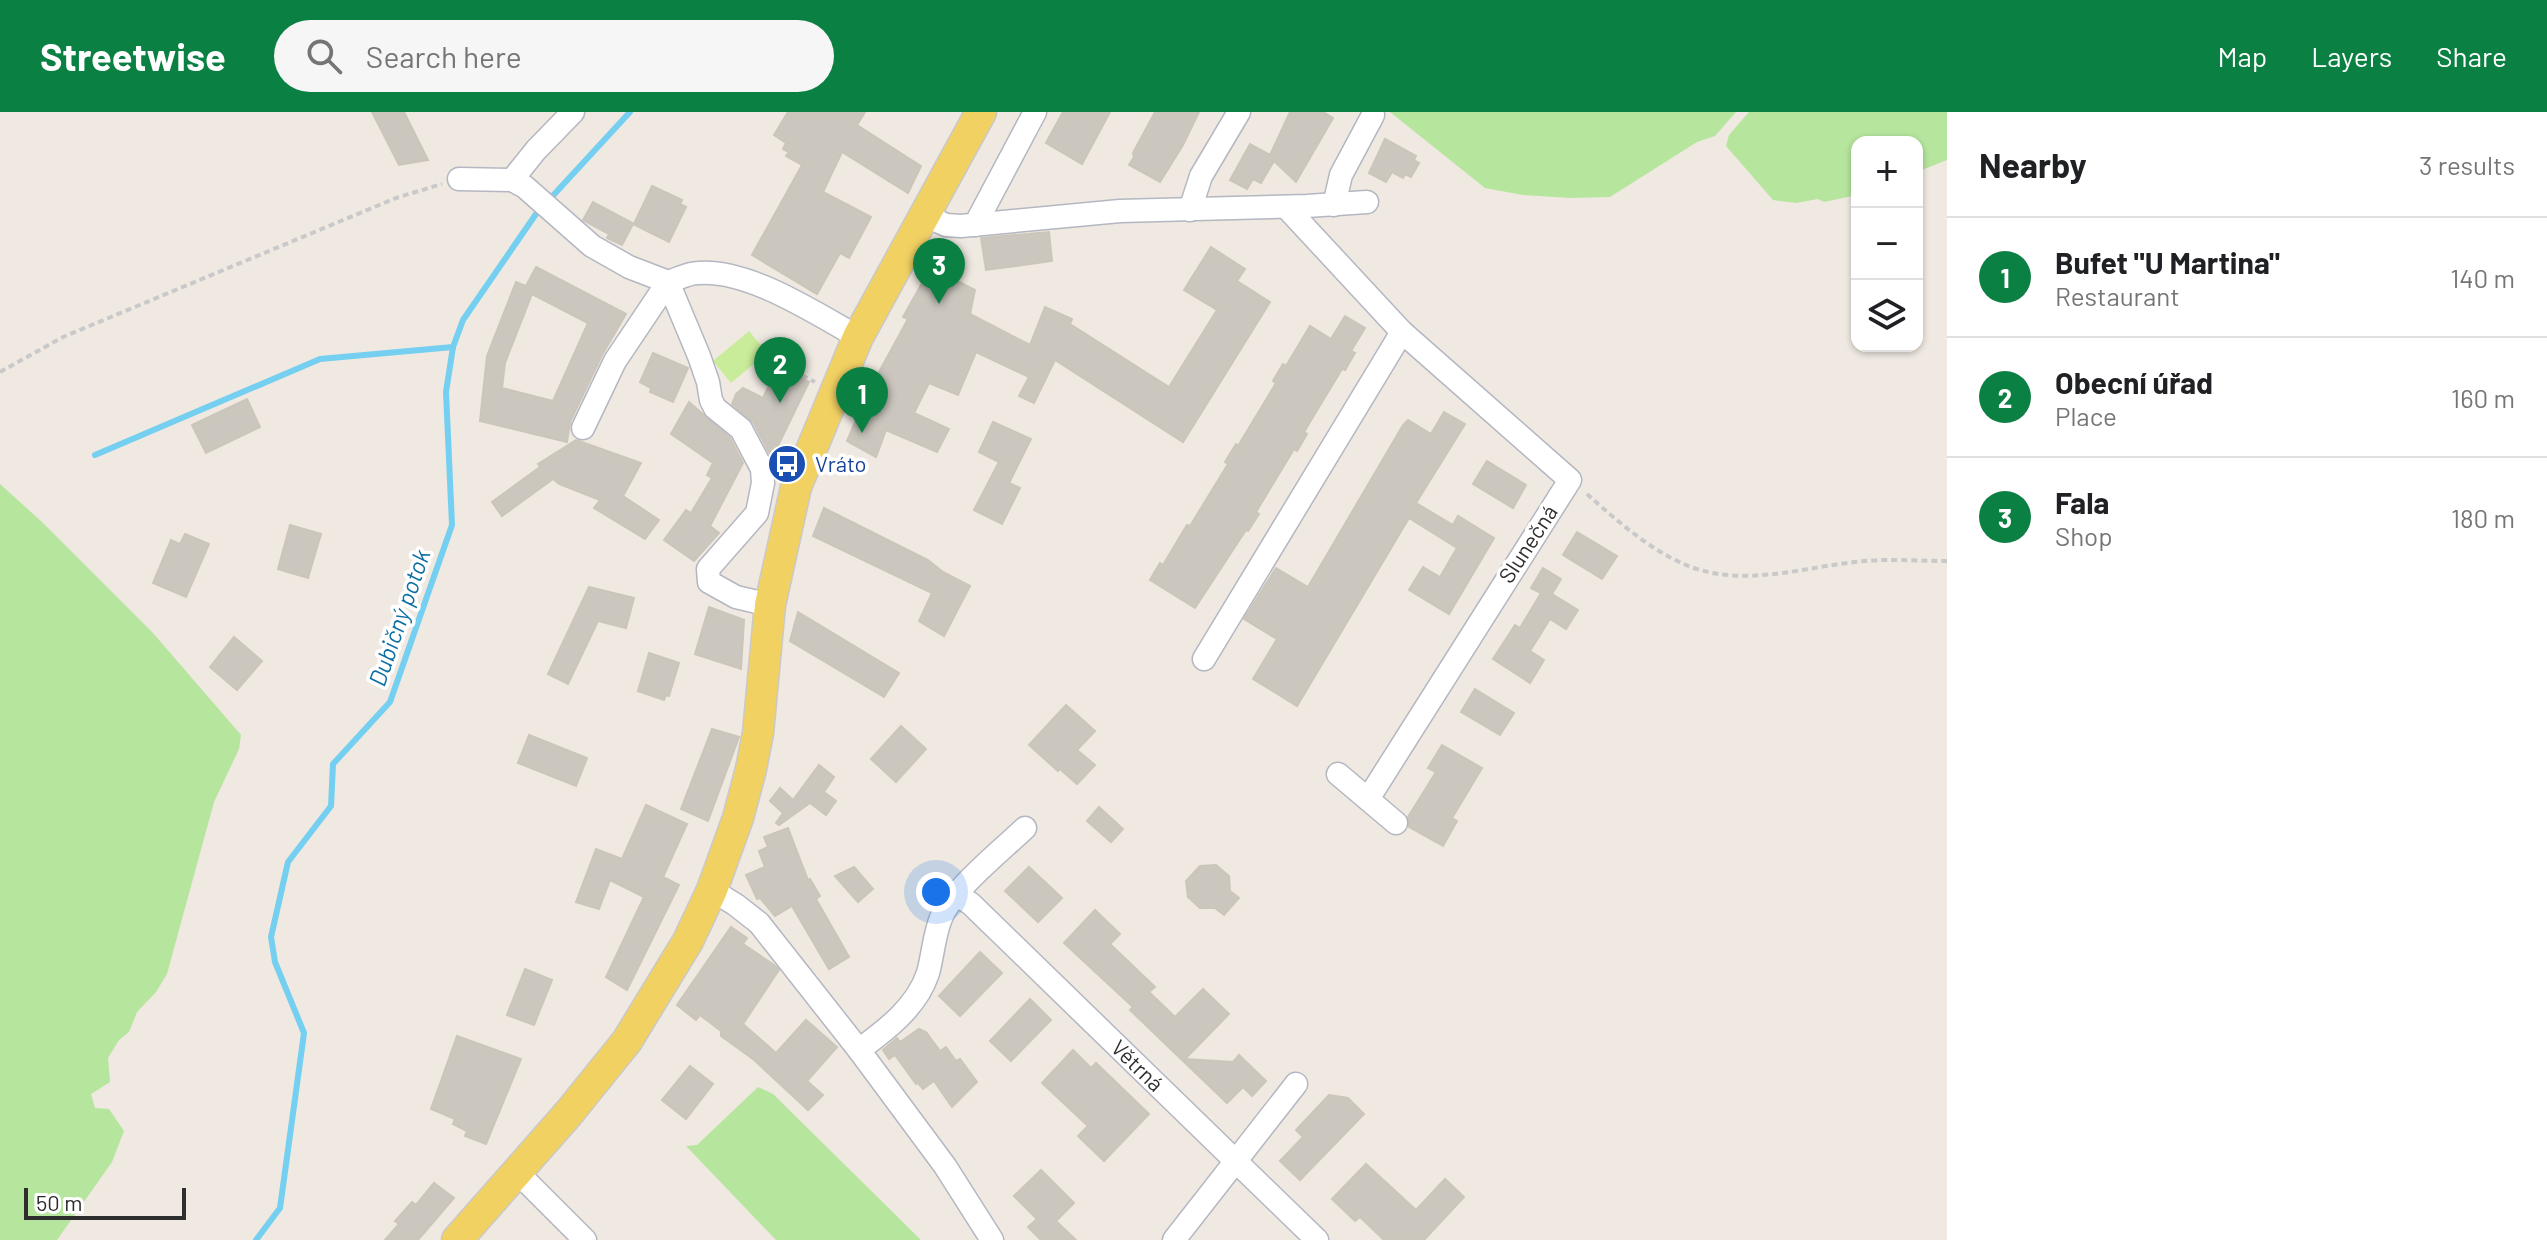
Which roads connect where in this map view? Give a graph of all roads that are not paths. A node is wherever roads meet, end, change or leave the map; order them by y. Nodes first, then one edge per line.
1 (573, 112) edge
2 (981, 112) edge
3 (1035, 112) edge
4 (1239, 112) edge
5 (1373, 115) dead end
6 (459, 179) road end
7 (512, 180) junction
8 (1335, 198) junction
9 (1367, 202) dead end
10 (1286, 207) junction
11 (1190, 210) junction
12 (924, 215) junction
13 (975, 225) junction
14 (668, 282) junction
15 (1402, 332) junction
16 (858, 337) junction
17 (583, 428) dead end
18 (770, 605) junction
19 (1204, 659) dead end
20 (1338, 774) dead end
21 (1368, 799) junction
22 (1396, 823) dead end
23 (1025, 828) dead end
24 (712, 890) junction
25 (956, 894) junction
26 (859, 1050) junction
27 (1296, 1084) dead end
28 (1237, 1161) junction
29 (516, 1171) junction
30 (457, 1240) edge
31 (585, 1240) edge
32 (992, 1240) edge
33 (1174, 1240) edge
34 (1317, 1240) edge

1 - 7 street
2 - 12 main road
3 - 13 street
4 - 11 street
5 - 8 street
6 - 7 street
7 - 14 street
8 - 9 street
8 - 10 street
10 - 11 street
10 - 15 street, Slunečná
11 - 13 street
12 - 13 street
12 - 16 main road
14 - 16 street
14 - 17 street
14 - 18 street
15 - 19 street
15 - 21 street, Slunečná
16 - 18 main road
18 - 24 main road
20 - 21 street
21 - 22 street
23 - 25 street
24 - 26 street
24 - 29 main road
25 - 26 street
25 - 28 street, Větrná
26 - 32 street
27 - 28 street
28 - 33 street
28 - 34 street, Větrná
29 - 30 main road
29 - 31 street

